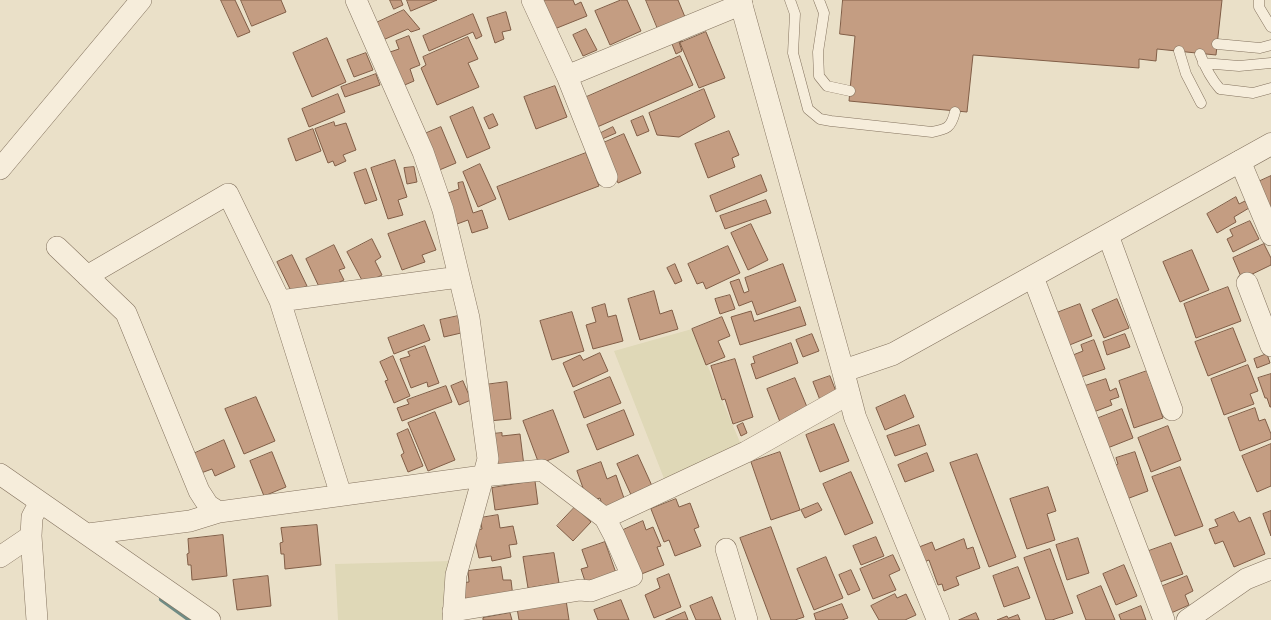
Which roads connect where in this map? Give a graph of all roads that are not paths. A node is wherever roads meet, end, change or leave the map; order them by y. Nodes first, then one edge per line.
1 (141, 0) edge
2 (356, 0) edge
3 (532, 0) edge
4 (790, 0) edge
5 (819, 0) edge
6 (1259, 0) edge
7 (741, 2) edge
8 (1271, 27) edge
9 (1217, 44) dead end
10 (1271, 45) edge
11 (1179, 51) dead end
12 (1271, 63) edge
13 (567, 76) junction
14 (1271, 88) edge
15 (850, 91) dead end
16 (1201, 103) dead end
17 (955, 112) dead end
18 (1271, 144) edge
19 (1240, 161) junction
20 (0, 169) edge
21 (607, 177) dead end
22 (1108, 235) junction
23 (1271, 235) edge
24 (57, 247) dead end
25 (87, 276) junction
26 (459, 277) junction
27 (1033, 277) junction
28 (1247, 283) dead end
29 (280, 301) junction
30 (1271, 343) edge
31 (843, 371) junction
32 (849, 394) junction
33 (1172, 410) dead end
34 (0, 474) edge
35 (483, 476) junction
36 (341, 495) junction
37 (219, 512) junction
38 (35, 515) junction
39 (605, 518) junction
40 (88, 534) junction
41 (726, 549) dead end
42 (0, 557) edge
43 (1271, 569) edge
44 (453, 615) edge
45 (37, 620) edge
46 (210, 620) edge
47 (747, 620) edge
48 (938, 620) edge
49 (1164, 620) edge
50 (1187, 620) edge

1 - 20 street
2 - 26 street
3 - 13 street
4 - 17 lane
5 - 15 lane
6 - 8 lane
7 - 13 street
7 - 31 street
9 - 10 lane
11 - 16 lane
12 - 14 lane
13 - 21 street
18 - 19 street
19 - 22 street
19 - 23 street
22 - 27 street
22 - 33 street
24 - 25 street
25 - 29 street
25 - 37 street
26 - 29 street
26 - 35 street
27 - 31 street
27 - 49 street
28 - 30 street
29 - 36 street
31 - 32 street
32 - 39 street
32 - 48 street
34 - 38 street
35 - 36 street
35 - 39 street
35 - 44 street
36 - 37 street
37 - 40 street
38 - 40 street
38 - 42 street
38 - 45 street
39 - 44 street
40 - 46 street
41 - 47 street
43 - 50 street

